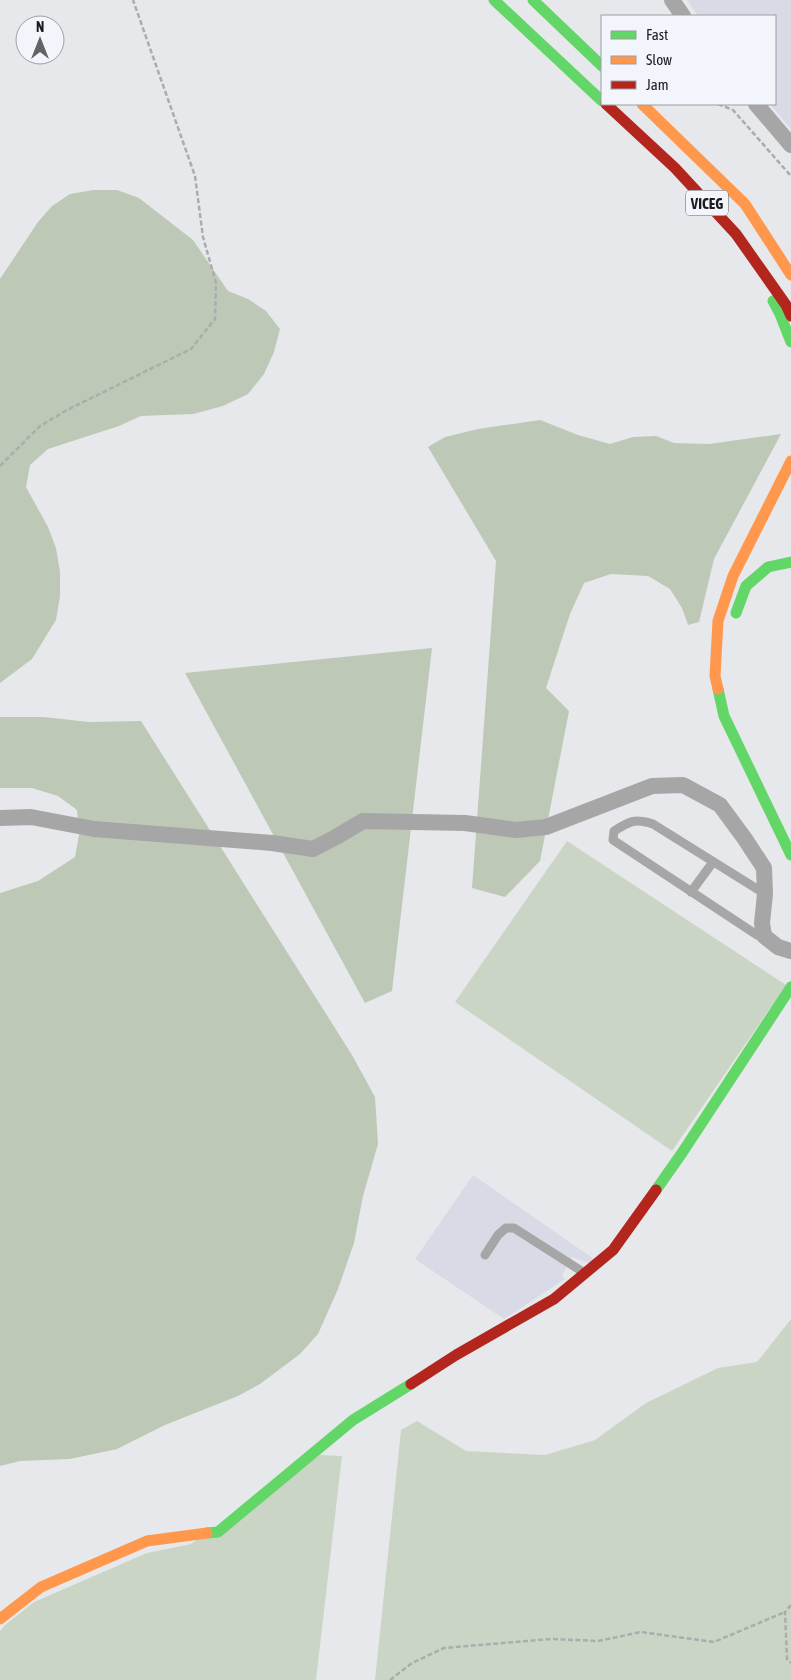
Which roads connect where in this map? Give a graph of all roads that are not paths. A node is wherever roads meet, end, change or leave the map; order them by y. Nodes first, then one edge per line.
1 (494, 0) edge
2 (533, 0) edge
3 (672, 0) edge
4 (682, 15) edge
5 (601, 65) edge
6 (601, 100) edge
7 (607, 105) edge
8 (643, 105) edge
9 (757, 105) edge
10 (791, 145) edge
11 (745, 204) junction
12 (736, 234) junction
13 (791, 254) edge
14 (791, 275) edge
15 (791, 316) edge
16 (791, 342) edge
17 (791, 461) edge
18 (791, 562) edge
19 (731, 625) dead end
20 (0, 818) edge
21 (791, 855) edge
22 (713, 862) junction
23 (691, 892) junction
24 (765, 894) junction
25 (764, 936) junction
26 (791, 951) edge
27 (791, 987) edge
28 (485, 1255) dead end
29 (585, 1274) junction
30 (0, 1619) edge

1 - 6 main road
2 - 5 main road
3 - 4 street
7 - 12 main road, VICEG
8 - 11 main road, VICEG
9 - 10 street
11 - 13 main road
11 - 14 main road, VICEG
12 - 15 main road, VICEG
12 - 16 main road
17 - 21 main road
18 - 19 main road
20 - 24 street
22 - 23 lane
22 - 23 lane
22 - 24 lane
23 - 25 lane
24 - 25 street
25 - 26 street
27 - 29 main road
28 - 29 lane
29 - 30 main road

